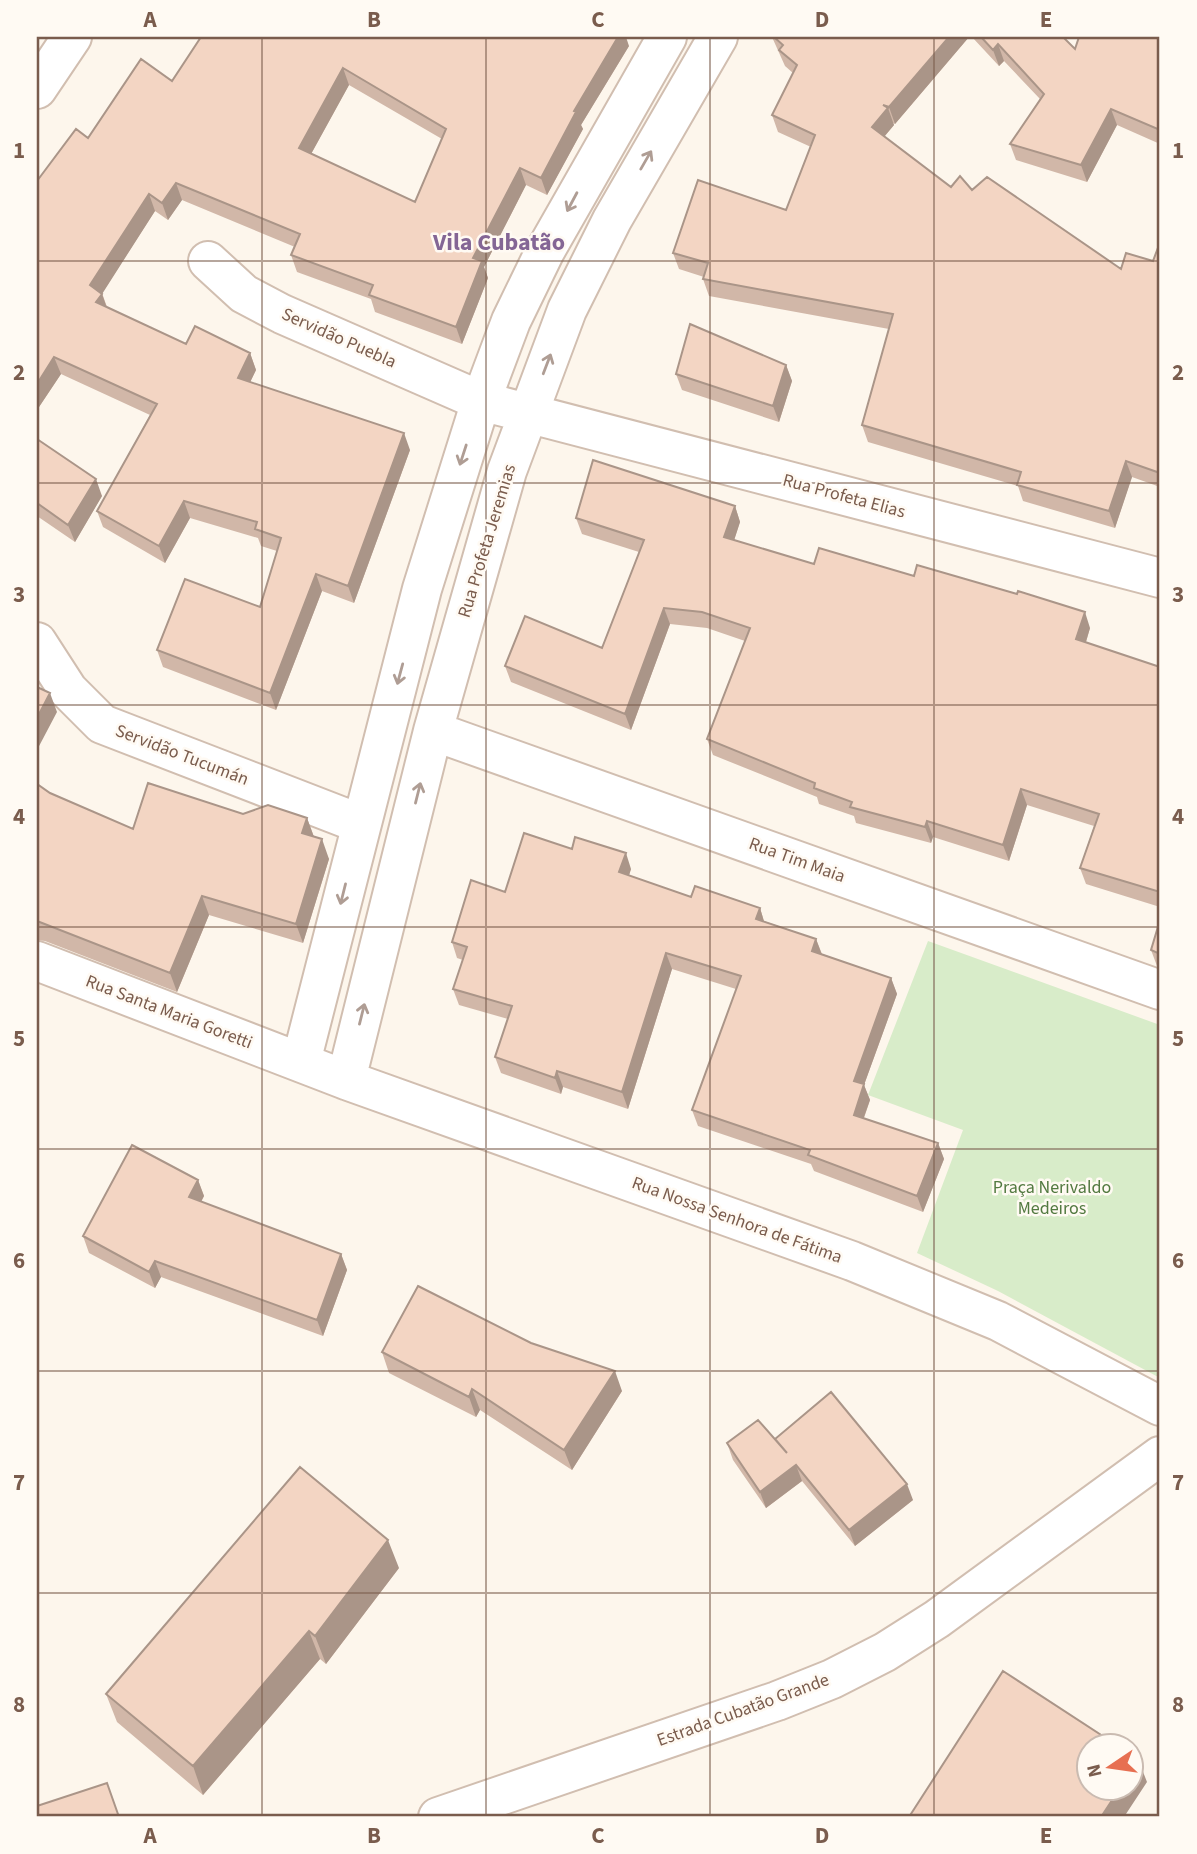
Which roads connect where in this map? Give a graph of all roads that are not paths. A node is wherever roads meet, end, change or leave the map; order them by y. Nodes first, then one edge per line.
1 (72, 37) edge
2 (667, 37) edge
3 (718, 37) edge
4 (37, 89) edge
5 (208, 261) dead end
6 (481, 401) junction
7 (528, 414) junction
8 (1160, 578) edge
9 (37, 642) edge
10 (433, 731) junction
11 (361, 824) junction
12 (37, 961) edge
13 (1160, 990) edge
14 (300, 1062) junction
15 (346, 1080) junction
16 (1160, 1406) edge
17 (1160, 1456) edge
18 (438, 1817) edge

1 - 4 street
2 -> 6 street
7 -> 3 street, Rua Profeta Jeremias
5 - 6 street, Servidão Puebla
6 - 7 street, Servidão Puebla
6 -> 11 street
7 - 8 street, Rua Profeta Elias
7 - 10 street, Rua Profeta Jeremias
9 - 11 street, Servidão Tucumán
10 - 13 street, Rua Tim Maia
15 -> 10 street, Rua Profeta Jeremias
11 -> 14 street
12 - 14 street, Rua Santa Maria Goretti
14 - 15 street, Rua Nossa Senhora de Fátima
15 - 16 street, Rua Nossa Senhora de Fátima
17 - 18 street, Estrada Cubatão Grande

